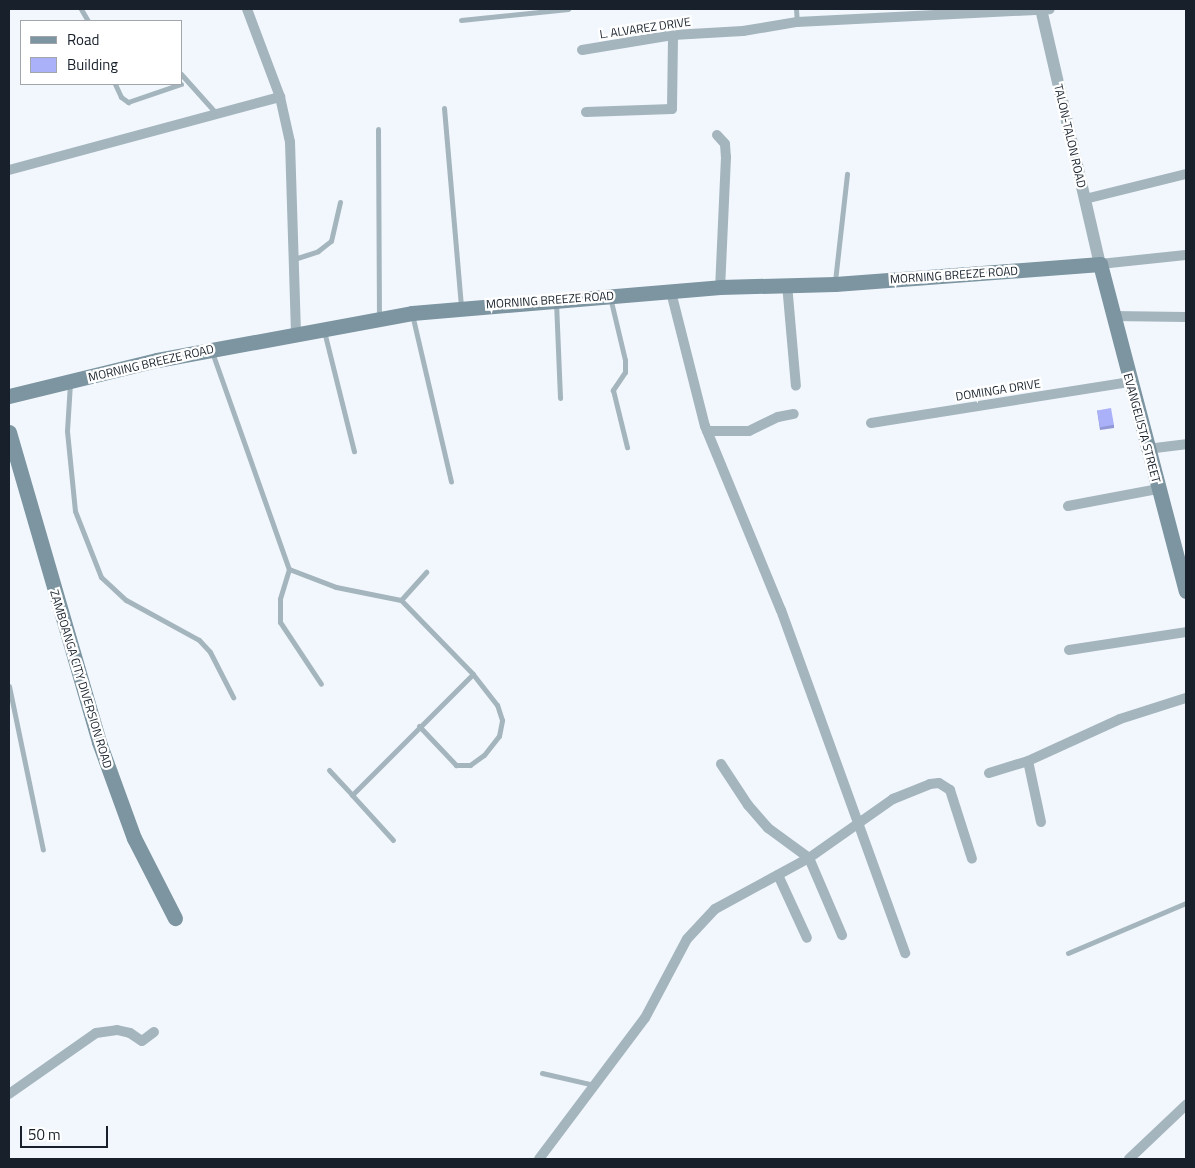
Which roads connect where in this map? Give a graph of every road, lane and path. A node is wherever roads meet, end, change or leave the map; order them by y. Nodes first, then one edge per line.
1 (81, 9) edge
2 (248, 9) edge
3 (568, 9) edge
4 (796, 9) edge
5 (1044, 9) edge
6 (87, 20) edge
7 (461, 20) dead end
8 (797, 22) junction
9 (673, 35) junction
10 (582, 50) dead end
11 (182, 75) edge
12 (188, 81) junction
13 (182, 84) edge
14 (115, 85) edge
15 (178, 85) edge
16 (280, 97) junction
17 (444, 108) dead end
18 (215, 112) junction
19 (586, 112) dead end
20 (378, 129) dead end
21 (718, 134) dead end
22 (9, 170) edge
23 (848, 174) dead end
24 (1186, 174) edge
25 (1085, 199) junction
26 (340, 202) dead end
27 (1186, 255) edge
28 (294, 259) junction
29 (1100, 264) junction
30 (787, 284) junction
31 (835, 284) junction
32 (720, 288) junction
33 (670, 292) junction
34 (610, 296) junction
35 (556, 300) junction
36 (461, 307) junction
37 (412, 312) junction
38 (1112, 316) junction
39 (1186, 317) edge
40 (379, 318) junction
41 (324, 328) junction
42 (296, 332) junction
43 (211, 349) junction
44 (70, 381) junction
45 (1129, 382) junction
46 (796, 386) dead end
47 (9, 396) edge
48 (560, 398) dead end
49 (794, 414) dead end
50 (871, 423) dead end
51 (707, 431) junction
52 (9, 432) edge
53 (1186, 444) edge
54 (627, 447) dead end
55 (1147, 448) junction
56 (354, 452) dead end
57 (451, 482) dead end
58 (1158, 489) junction
59 (1068, 506) dead end
60 (1182, 559) edge
61 (289, 569) junction
62 (426, 572) dead end
63 (1186, 590) edge
64 (401, 600) junction
65 (1186, 632) edge
66 (1069, 650) dead end
67 (473, 674) junction
68 (321, 684) dead end
69 (9, 686) edge
70 (233, 697) dead end
71 (1186, 698) edge
72 (419, 726) junction
73 (1028, 760) junction
74 (721, 764) dead end
75 (329, 770) dead end
76 (989, 774) dead end
77 (352, 796) junction
78 (1041, 822) dead end
79 (857, 826) junction
80 (392, 840) dead end
81 (43, 850) dead end
82 (809, 858) junction
83 (972, 859) dead end
84 (778, 875) junction
85 (1186, 903) edge
86 (175, 918) dead end
87 (842, 935) dead end
88 (807, 938) dead end
89 (904, 953) dead end
90 (1068, 953) dead end
91 (154, 1032) dead end
92 (542, 1073) dead end
93 (594, 1085) junction
94 (9, 1094) edge
95 (1186, 1105) edge
96 (539, 1159) edge
97 (1129, 1159) edge

1 - 6 lane
2 - 16 street
3 - 7 lane
4 - 8 lane
5 - 8 street, L. ALVAREZ DRIVE
5 - 25 street, TALON-TALON ROAD
8 - 9 street, L. ALVAREZ DRIVE
9 - 10 street, L. ALVAREZ DRIVE
9 - 19 street
11 - 12 lane
12 - 13 lane
12 - 18 lane
14 - 15 lane
16 - 18 street
16 - 28 street
17 - 36 lane
18 - 22 street
20 - 40 lane
21 - 32 street
23 - 31 lane
24 - 25 street
25 - 29 street, TALON-TALON ROAD
26 - 28 lane
27 - 29 street
28 - 42 street
29 - 31 main road, MORNING BREEZE ROAD
29 - 38 main road, EVANGELISTA STREET
30 - 31 main road, MORNING BREEZE ROAD
30 - 32 main road, MORNING BREEZE ROAD
30 - 46 street
32 - 33 main road, MORNING BREEZE ROAD
33 - 34 main road, MORNING BREEZE ROAD
33 - 51 street
34 - 35 main road, MORNING BREEZE ROAD
34 - 54 lane
35 - 36 main road, MORNING BREEZE ROAD
35 - 48 lane
36 - 37 main road, MORNING BREEZE ROAD
37 - 40 main road, MORNING BREEZE ROAD
37 - 57 lane
38 - 39 street
38 - 45 main road, EVANGELISTA STREET
40 - 41 main road, MORNING BREEZE ROAD
41 - 42 main road, MORNING BREEZE ROAD
41 - 56 lane
42 - 43 main road, MORNING BREEZE ROAD
43 - 44 main road, MORNING BREEZE ROAD
43 - 61 lane
44 - 47 main road, MORNING BREEZE ROAD
44 - 70 lane
45 - 50 street, DOMINGA DRIVE
45 - 55 main road, EVANGELISTA STREET
49 - 51 street
51 - 79 street
52 - 86 main road, ZAMBOANGA CITY DIVERSION ROAD
53 - 55 street
55 - 58 main road, EVANGELISTA STREET
58 - 59 street
58 - 60 main road, EVANGELISTA STREET
60 - 63 main road, EVANGELISTA STREET
61 - 64 lane
61 - 68 lane
62 - 64 lane
64 - 67 lane
65 - 66 street
67 - 72 lane
67 - 72 lane
69 - 81 lane
71 - 73 street
72 - 77 lane
73 - 76 street
73 - 78 street
74 - 82 street
75 - 77 lane
77 - 80 lane
79 - 82 street
79 - 83 street
79 - 89 street
82 - 84 street
82 - 87 street
84 - 88 street
84 - 93 street
85 - 90 lane
91 - 94 street
92 - 93 lane
93 - 96 street
95 - 97 street

